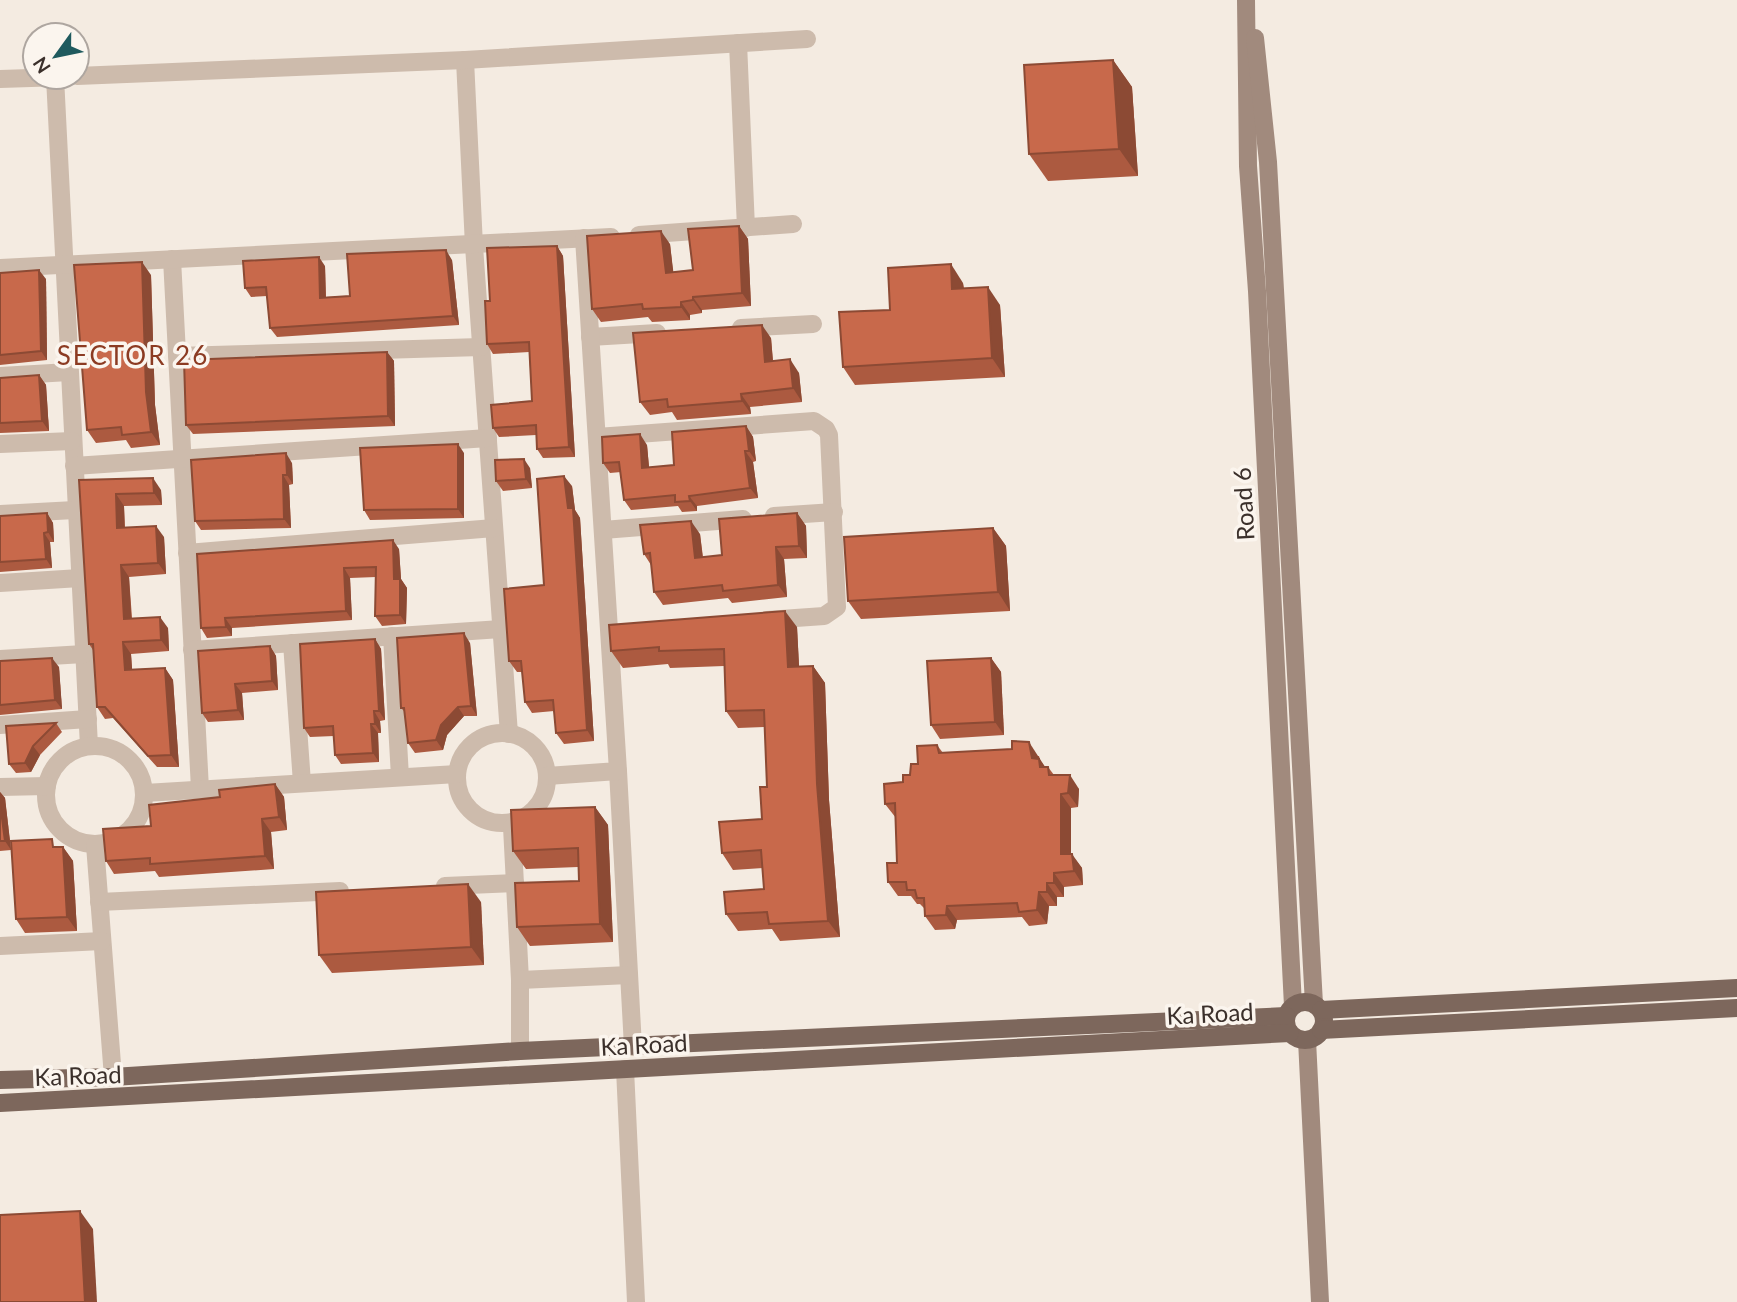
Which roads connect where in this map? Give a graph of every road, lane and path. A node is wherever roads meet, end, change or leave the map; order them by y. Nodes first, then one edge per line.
1 (1248, 0) edge
2 (807, 39) dead end
3 (737, 43) junction
4 (465, 60) junction
5 (91, 75) edge
6 (21, 78) edge
7 (0, 79) edge
8 (56, 91) edge
9 (793, 225) dead end
10 (746, 228) junction
11 (583, 238) junction
12 (474, 246) junction
13 (172, 259) junction
14 (64, 265) junction
15 (0, 268) edge
16 (813, 324) dead end
17 (730, 329) edge
18 (674, 332) edge
19 (590, 337) junction
20 (481, 347) junction
21 (177, 356) junction
22 (69, 372) junction
23 (0, 376) edge
24 (597, 437) junction
25 (488, 438) junction
26 (72, 441) junction
27 (0, 444) edge
28 (182, 457) junction
29 (74, 467) junction
30 (75, 510) junction
31 (834, 512) junction
32 (0, 514) edge
33 (494, 528) junction
34 (603, 530) junction
35 (187, 553) junction
36 (80, 578) junction
37 (0, 583) edge
38 (744, 622) edge
39 (501, 629) junction
40 (392, 636) junction
41 (292, 643) junction
42 (192, 650) junction
43 (84, 654) junction
44 (0, 659) edge
45 (88, 719) junction
46 (0, 725) edge
47 (509, 734) junction
48 (89, 746) junction
49 (618, 771) junction
50 (457, 774) junction
51 (547, 776) junction
52 (400, 778) junction
53 (302, 783) junction
54 (47, 786) junction
55 (0, 788) edge
56 (200, 789) junction
57 (145, 793) junction
58 (512, 823) junction
59 (95, 845) junction
60 (515, 883) junction
61 (432, 887) edge
62 (363, 890) edge
63 (99, 902) junction
64 (102, 941) junction
65 (0, 946) edge
66 (629, 975) junction
67 (520, 980) junction
68 (1737, 988) edge
69 (1317, 1007) junction
70 (1737, 1008) edge
71 (1300, 1025) junction
72 (633, 1047) junction
73 (520, 1051) junction
74 (625, 1069) junction
75 (113, 1077) junction
76 (0, 1080) edge
77 (0, 1103) edge
78 (636, 1302) edge
79 (1320, 1302) edge

1 - 69 street, Road 6
1 - 71 street, Road 6
2 - 3 street
3 - 4 street
3 - 10 street
4 - 5 street
4 - 12 street
6 - 7 street
8 - 14 street
9 - 10 street
10 - 11 street
11 - 12 street
11 - 19 street
12 - 13 street
12 - 20 street
13 - 14 street
13 - 21 street
14 - 15 street
14 - 22 street
16 - 17 street
18 - 19 street
19 - 24 street
20 - 21 street
20 - 25 street
21 - 28 street
22 - 23 street
22 - 26 street
24 - 31 street
24 - 34 street
25 - 28 street
25 - 33 street
26 - 27 street
26 - 29 street
28 - 29 street
28 - 35 street
29 - 30 street
30 - 32 street
30 - 36 street
31 - 34 street
31 - 38 street
33 - 35 street
33 - 39 street
34 - 49 street
35 - 42 street
36 - 37 street
36 - 43 street
39 - 40 street
39 - 47 street
40 - 41 street
40 - 52 street
41 - 42 street
41 - 53 street
42 - 56 street
43 - 44 street
43 - 45 street
45 - 46 street
45 - 48 street
47 - 50 street
47 - 51 street
48 - 54 street
48 - 57 street
49 - 51 street
49 - 66 street
50 - 52 street
50 - 58 street
51 - 58 street
52 - 53 street
53 - 56 street
54 - 55 street
54 - 59 street
56 - 57 street
57 - 59 street
58 - 60 street
59 - 63 street
60 - 61 street
60 - 67 street
62 - 63 street
63 - 64 street
64 - 65 street
64 - 75 street
66 - 67 street
66 - 72 street
67 - 73 street
68 - 69 main road
69 - 71 main road
69 - 71 main road
70 - 71 main road, Ka Road
71 - 72 main road, Ka Road
71 - 74 main road, Ka Road
71 - 79 street, Road 6
72 - 73 main road, Ka Road
73 - 75 main road, Ka Road
74 - 77 main road, Ka Road
74 - 78 street
75 - 76 main road, Ka Road

